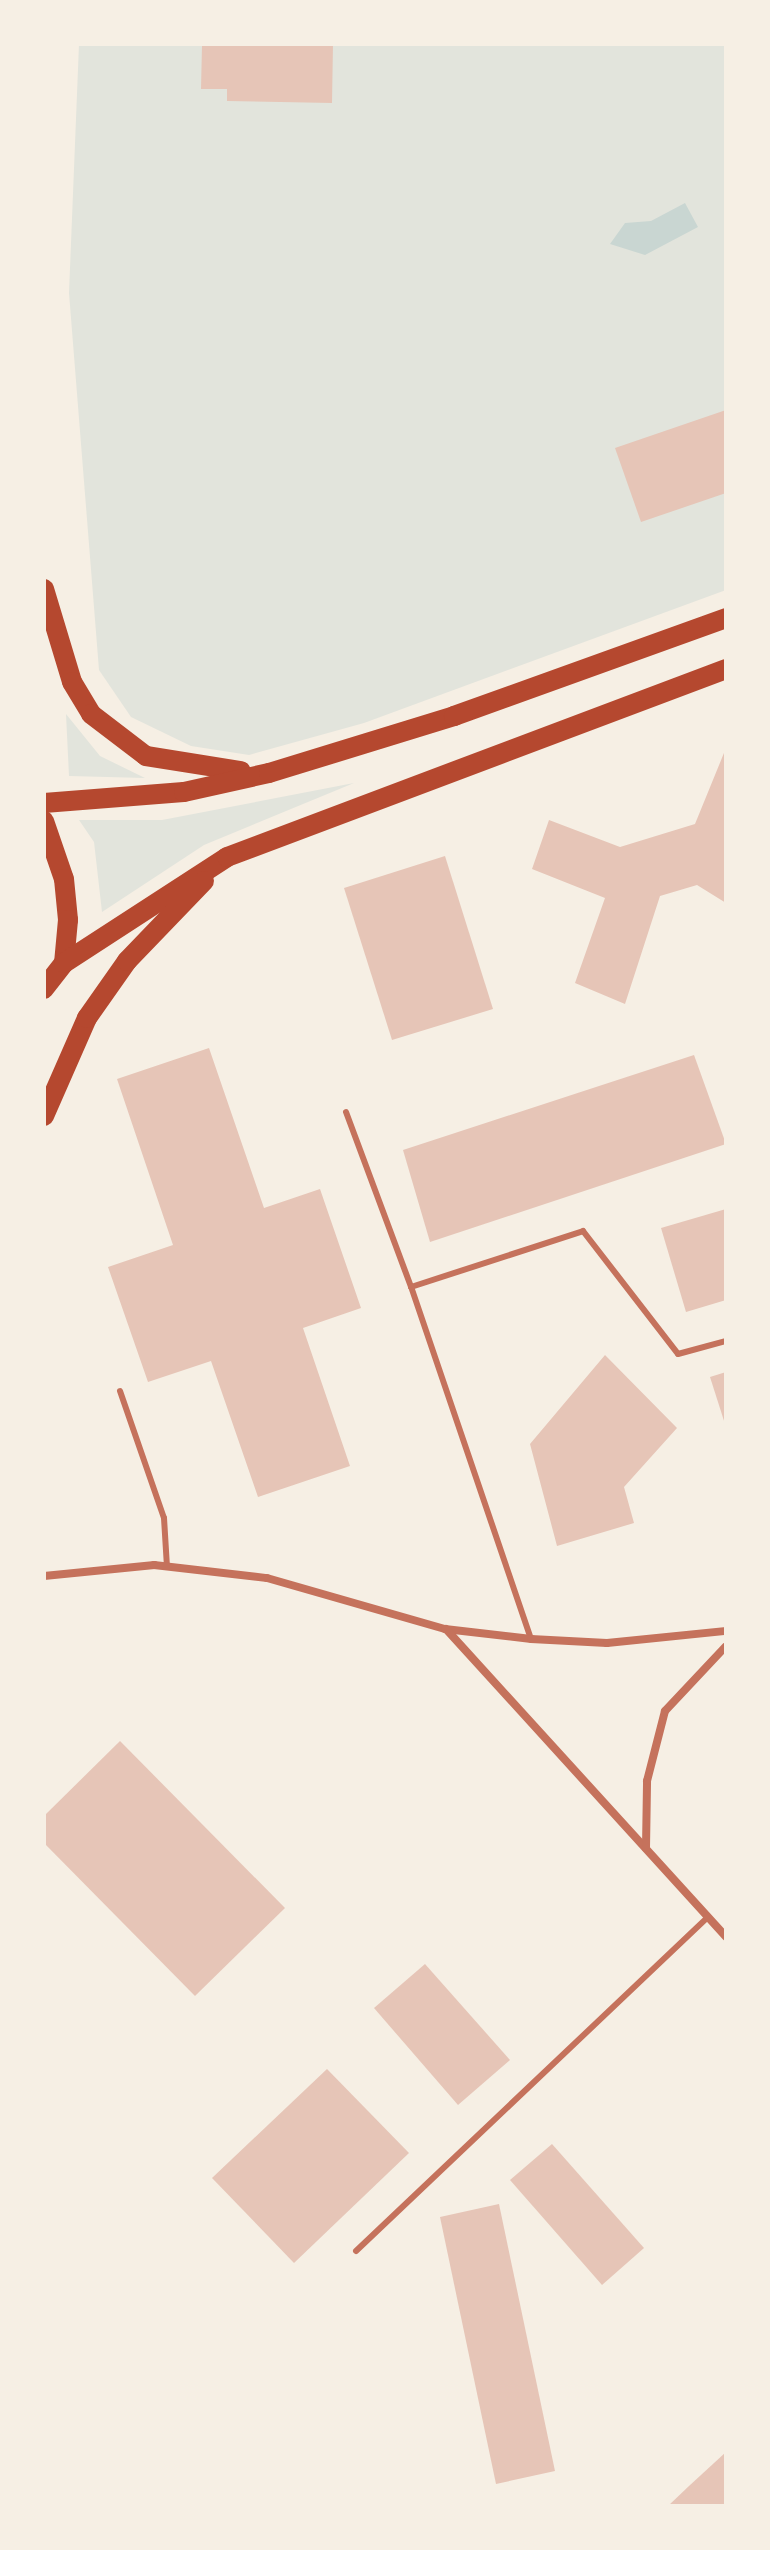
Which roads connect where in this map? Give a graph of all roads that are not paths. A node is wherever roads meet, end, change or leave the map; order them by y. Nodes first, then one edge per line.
1 (44, 589) edge
2 (726, 618) edge
3 (726, 669) edge
4 (269, 773) junction
5 (44, 803) edge
6 (44, 821) edge
7 (227, 857) junction
8 (64, 963) junction
9 (44, 989) edge
10 (346, 1112) dead end
11 (44, 1116) edge
12 (411, 1287) junction
13 (726, 1341) edge
14 (120, 1391) dead end
15 (167, 1567) junction
16 (44, 1576) edge
17 (445, 1629) junction
18 (726, 1631) edge
19 (531, 1639) junction
20 (726, 1646) edge
21 (646, 1848) junction
22 (708, 1917) junction
23 (726, 1937) edge
24 (356, 2251) dead end

1 - 4 main road
2 - 4 main road
3 - 7 main road
4 - 5 main road
6 - 8 main road
7 - 8 main road
7 - 11 main road
8 - 9 main road
10 - 12 lane
12 - 13 lane
12 - 19 lane
14 - 15 lane
15 - 16 street
15 - 17 street
17 - 19 street
17 - 21 street
18 - 19 street
20 - 21 street
21 - 22 street
22 - 23 street
22 - 24 lane

